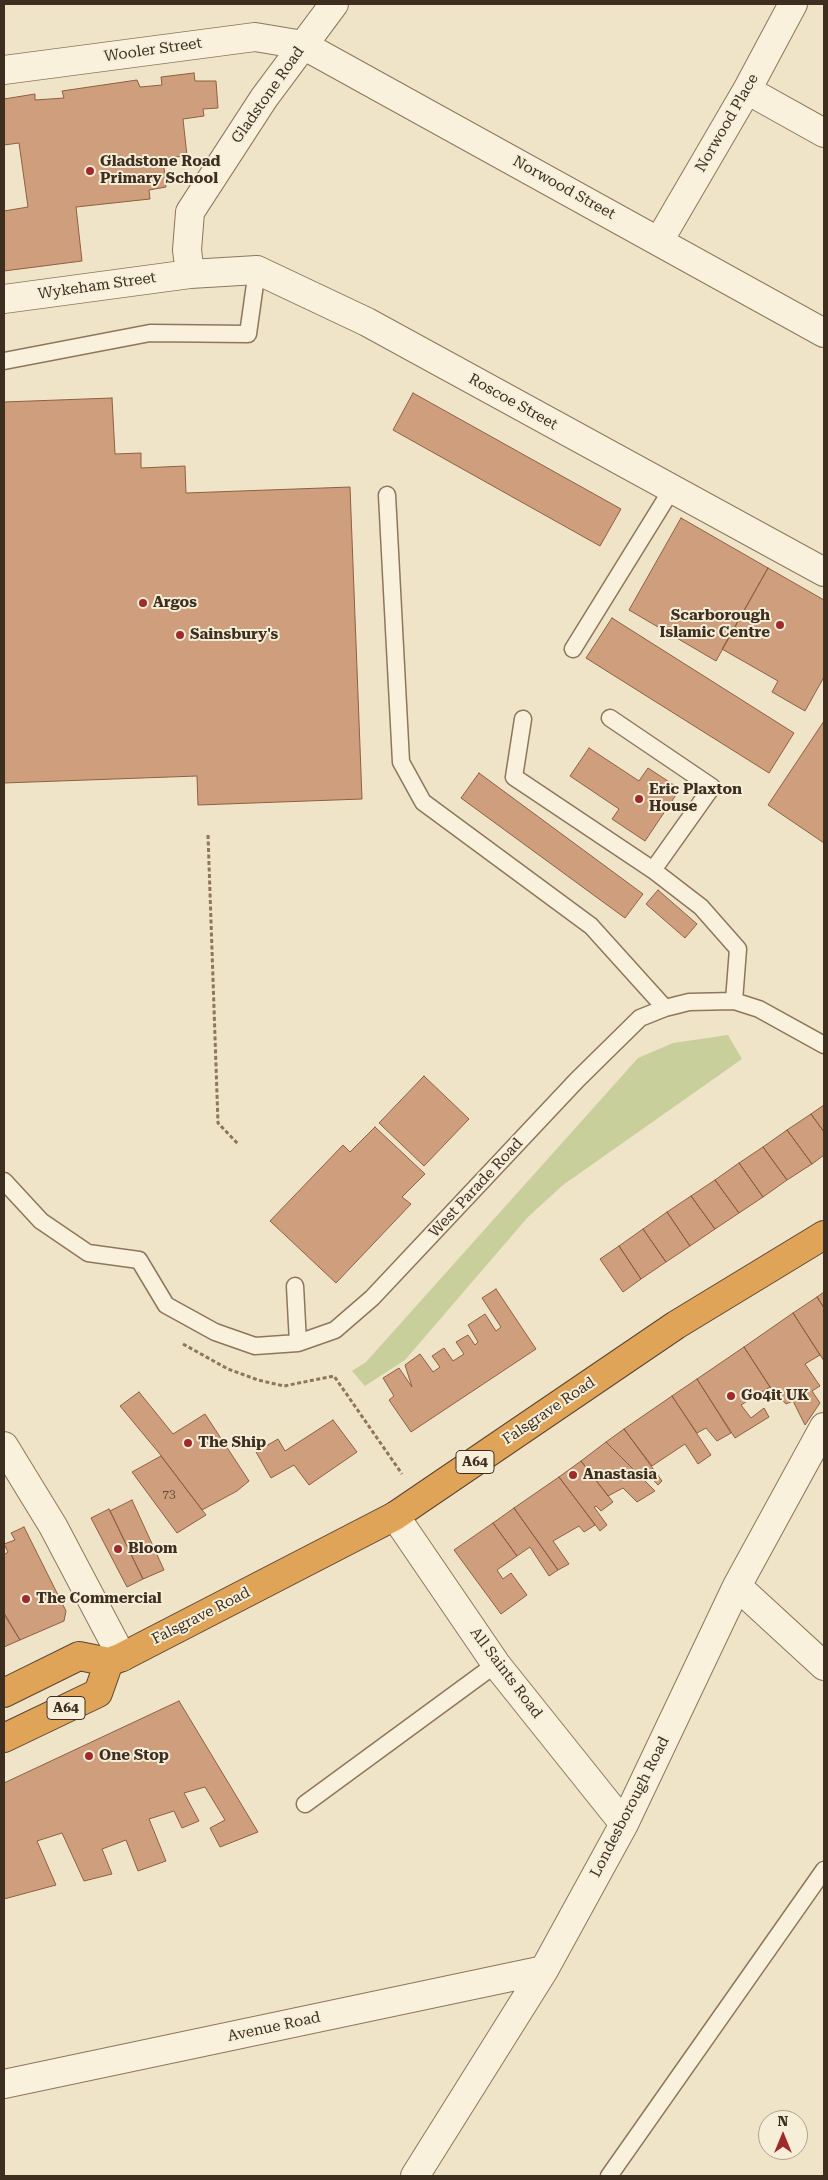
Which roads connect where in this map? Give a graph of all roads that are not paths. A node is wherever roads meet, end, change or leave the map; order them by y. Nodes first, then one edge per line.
1 (334, 4) edge
2 (793, 4) edge
3 (303, 45) junction
4 (4, 70) edge
5 (747, 90) junction
6 (824, 133) edge
7 (659, 241) junction
8 (257, 270) junction
9 (190, 274) junction
10 (4, 299) edge
11 (824, 333) edge
12 (4, 361) edge
13 (672, 489) junction
14 (387, 495) dead end
15 (824, 572) edge
16 (573, 649) dead end
17 (610, 718) dead end
18 (523, 719) dead end
19 (653, 870) junction
20 (734, 1001) junction
21 (665, 1008) junction
22 (824, 1045) edge
23 (4, 1182) edge
24 (824, 1234) edge
25 (295, 1286) dead end
26 (298, 1343) junction
27 (824, 1427) edge
28 (4, 1446) edge
29 (395, 1516) junction
30 (737, 1586) junction
31 (116, 1659) junction
32 (496, 1664) junction
33 (824, 1666) edge
34 (4, 1693) edge
35 (4, 1738) edge
36 (305, 1804) dead end
37 (624, 1824) junction
38 (824, 1870) edge
39 (544, 1970) junction
40 (4, 2084) edge
41 (415, 2176) edge
42 (609, 2176) edge

1 - 3 street, Gladstone Road
2 - 5 street, Norwood Place
3 - 4 street, Wooler Street
3 - 7 street, Norwood Street
3 - 9 street, Gladstone Road
5 - 6 street
5 - 7 street, Norwood Place
7 - 11 street, Norwood Street
8 - 9 street, Roscoe Street
8 - 12 lane
8 - 13 street, Roscoe Street
9 - 10 street, Wykeham Street
13 - 15 street, Roscoe Street
13 - 16 lane
14 - 21 lane
17 - 19 lane
18 - 19 lane
19 - 20 lane
20 - 21 lane, West Parade Road
20 - 22 lane, West Parade Road
21 - 26 lane, West Parade Road
23 - 26 lane, West Parade Road
24 - 29 highway, Falsgrave Road / A64
25 - 26 lane
27 - 30 street, Londesborough Road
28 - 31 street
29 - 31 highway, Falsgrave Road / A64
29 - 32 street, All Saints Road
30 - 33 street
30 - 37 street, Londesborough Road
31 - 34 highway
31 - 35 highway, A64
32 - 36 lane
32 - 37 street, All Saints Road
37 - 39 street, Londesborough Road
38 - 42 lane
39 - 40 street, Avenue Road
39 - 41 street, Londesborough Road

